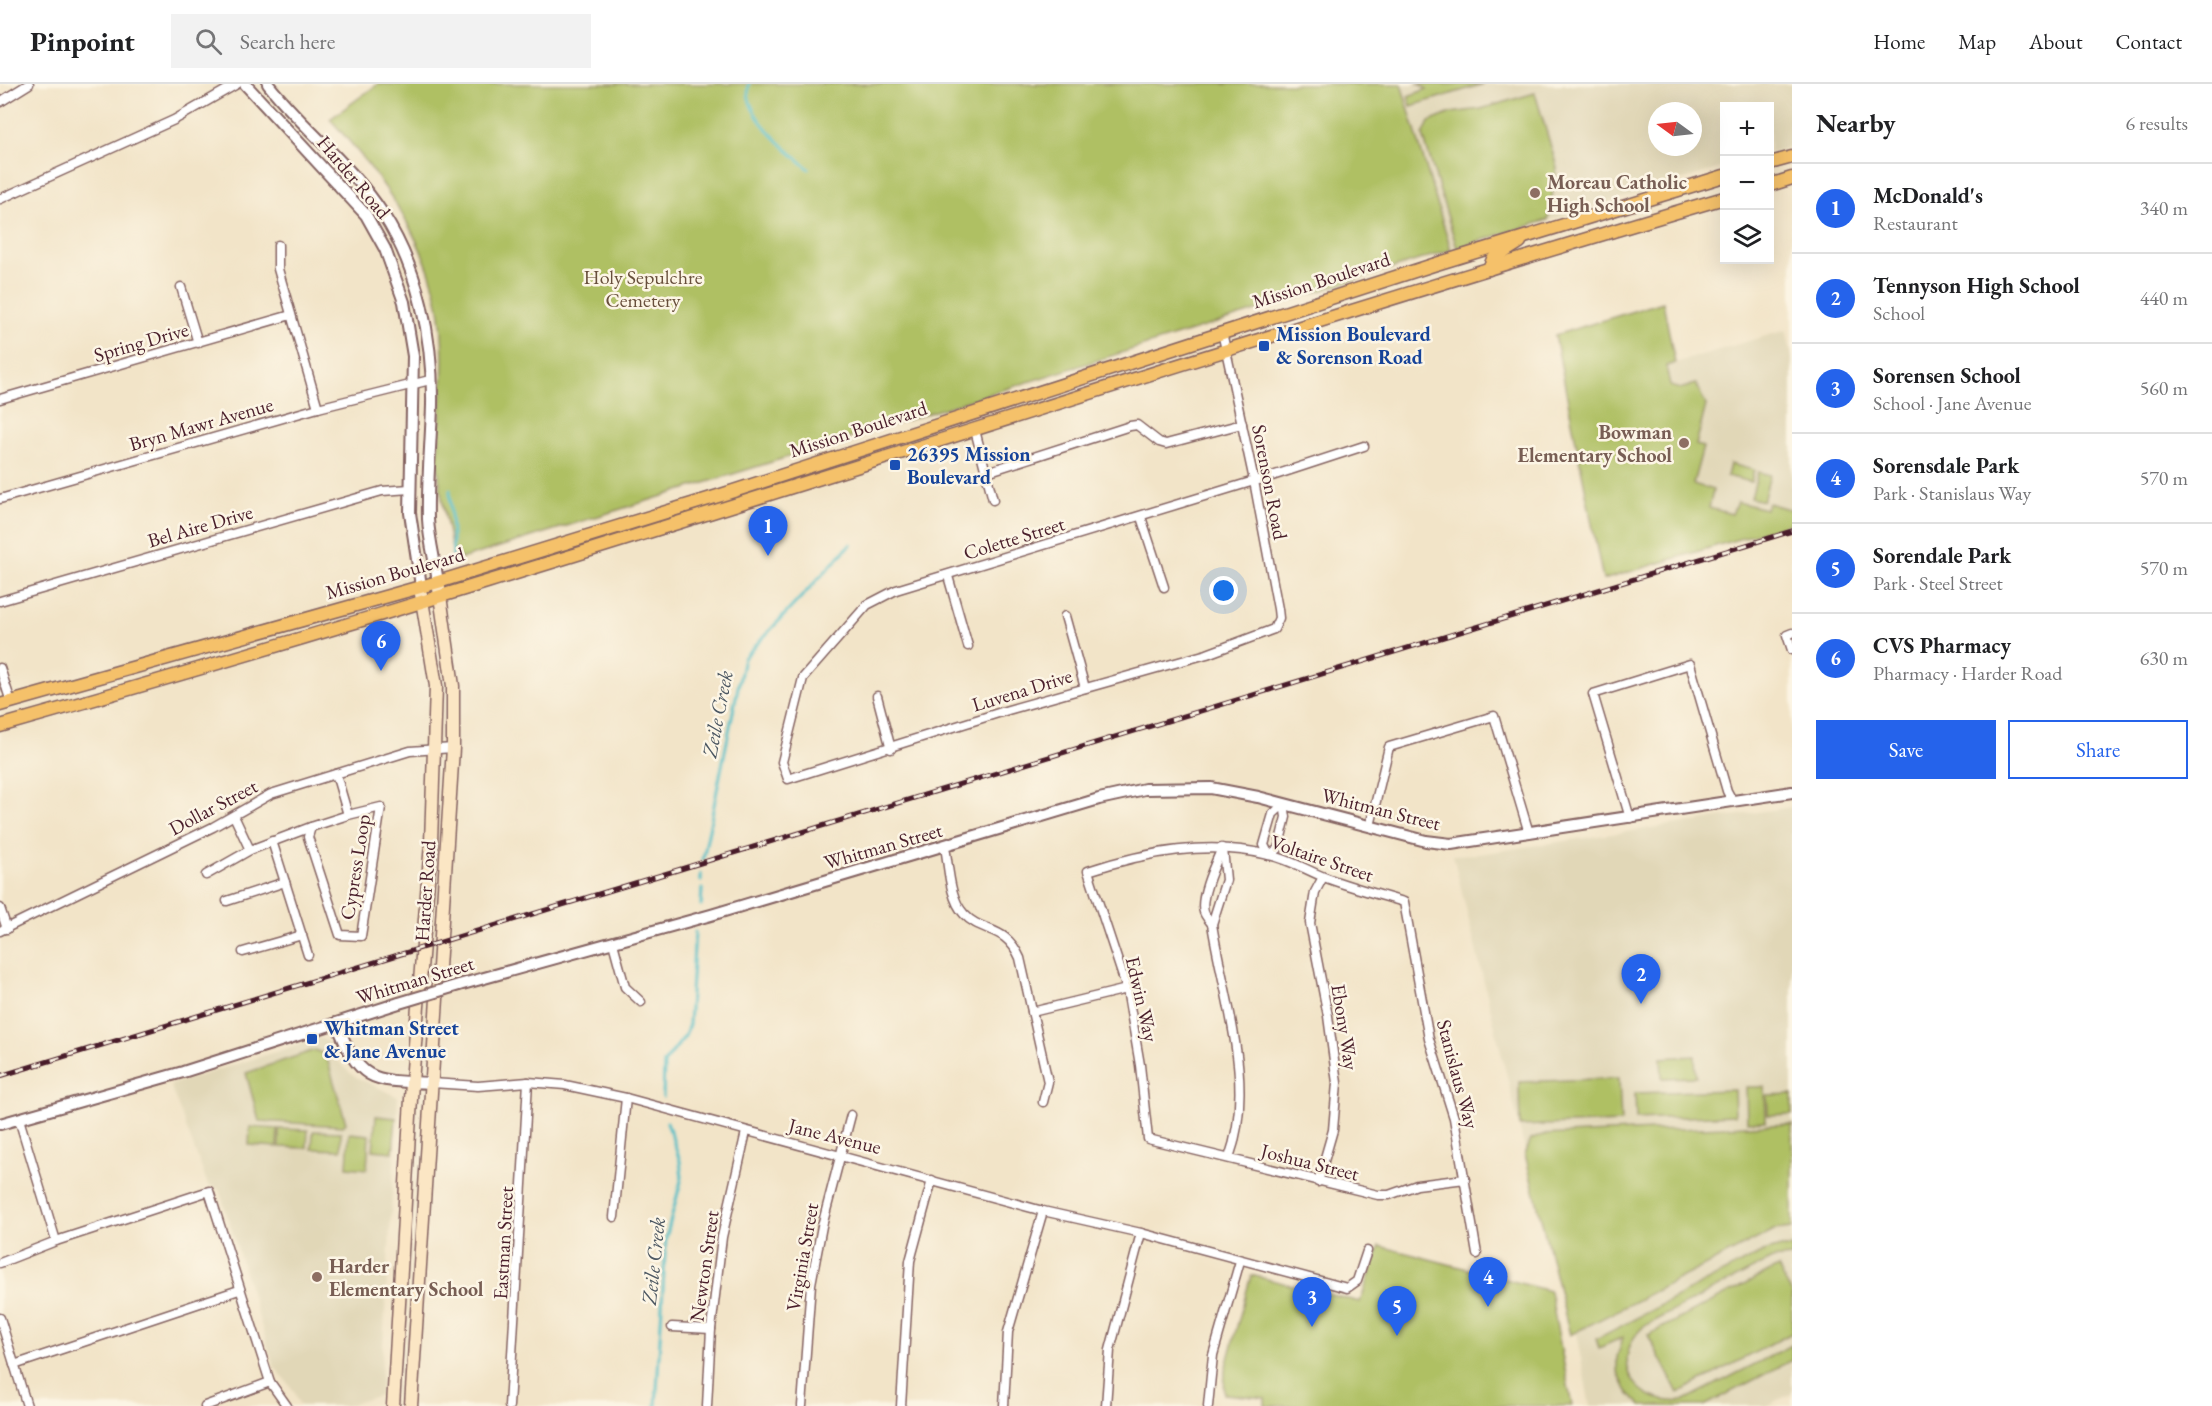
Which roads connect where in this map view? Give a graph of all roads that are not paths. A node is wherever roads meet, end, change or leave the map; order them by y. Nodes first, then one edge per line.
1 (29, 84) edge
2 (237, 84) edge
3 (245, 84) edge
4 (268, 84) edge
5 (0, 102) edge
6 (1792, 157) edge
7 (1774, 162) edge
8 (1720, 178) edge
9 (1792, 178) edge
10 (1774, 184) edge
11 (1720, 199) edge
12 (0, 200) edge
13 (1531, 235) junction
14 (278, 245) dead end
15 (1488, 269) junction
16 (180, 287) dead end
17 (291, 315) junction
18 (1222, 332) junction
19 (198, 343) junction
20 (1227, 352) junction
21 (430, 380) junction
22 (411, 383) junction
23 (0, 399) edge
24 (318, 408) junction
25 (1242, 424) junction
26 (975, 430) junction
27 (1364, 446) dead end
28 (987, 472) junction
29 (767, 478) junction
30 (1254, 481) junction
31 (410, 489) junction
32 (0, 500) edge
33 (993, 500) dead end
34 (714, 511) junction
35 (1141, 517) junction
36 (948, 576) junction
37 (438, 582) junction
38 (421, 586) junction
39 (1164, 587) dead end
40 (441, 597) junction
41 (0, 601) edge
42 (422, 603) junction
43 (1065, 616) dead end
44 (1266, 634) joint
45 (1790, 634) edge
46 (968, 646) dead end
47 (1792, 650) edge
48 (0, 668) edge
49 (1086, 688) junction
50 (878, 696) dead end
51 (5, 704) edge
52 (0, 726) edge
53 (453, 748) junction
54 (891, 749) junction
55 (434, 750) junction
56 (336, 774) junction
57 (789, 779) joint
58 (1792, 792) edge
59 (1733, 802) junction
60 (1284, 804) junction
61 (348, 815) junction
62 (234, 816) junction
63 (1630, 818) junction
64 (310, 826) junction
65 (1370, 826) junction
66 (1529, 833) junction
67 (272, 841) junction
68 (945, 847) junction
69 (1222, 848) junction
70 (250, 850) junction
71 (1269, 855) junction
72 (1088, 871) joint
73 (206, 874) dead end
74 (1323, 877) junction
75 (285, 882) junction
76 (227, 901) dead end
77 (1404, 902) joint
78 (0, 908) edge
79 (1212, 924) junction
80 (3, 930) edge
81 (302, 935) junction
82 (613, 943) junction
83 (243, 952) dead end
84 (308, 955) dead end
85 (1127, 989) junction
86 (641, 1002) dead end
87 (1032, 1012) junction
88 (337, 1023) junction
89 (528, 1082) junction
90 (412, 1083) junction
91 (432, 1083) junction
92 (626, 1098) junction
93 (1043, 1102) dead end
94 (851, 1115) dead end
95 (19, 1119) junction
96 (0, 1124) edge
97 (746, 1132) junction
98 (1148, 1139) joint
99 (839, 1156) junction
100 (1229, 1158) junction
101 (1465, 1179) junction
102 (932, 1180) junction
103 (1318, 1182) junction
104 (1043, 1211) junction
105 (614, 1217) dead end
106 (1141, 1233) junction
107 (56, 1241) junction
108 (1367, 1251) dead end
109 (1477, 1254) dead end
110 (1240, 1261) junction
111 (0, 1263) edge
112 (239, 1290) junction
113 (0, 1318) edge
114 (672, 1327) dead end
115 (711, 1329) junction
116 (14, 1365) junction
117 (270, 1382) junction
118 (27, 1406) edge
119 (205, 1406) edge
120 (287, 1406) edge
121 (393, 1406) edge
122 (411, 1406) edge
123 (509, 1406) edge
124 (707, 1406) edge
125 (802, 1406) edge
126 (901, 1406) edge
127 (1004, 1406) edge
128 (1106, 1406) edge
129 (1208, 1406) edge

1 - 5 street
2 - 12 street
3 - 22 street, Harder Road
4 - 21 street, Harder Road
6 - 7 main road
8 - 13 main road, Mission Boulevard
9 - 10 main road
11 - 15 main road, Mission Boulevard
13 - 15 main road
13 - 18 main road, Mission Boulevard
14 - 17 street
15 - 20 main road, Mission Boulevard
16 - 19 street
17 - 19 street, Spring Drive
17 - 24 street
18 - 20 street, Sorenson Road
18 - 29 main road, Mission Boulevard
19 - 23 street, Spring Drive
20 - 25 street, Sorenson Road
20 - 26 main road, Mission Boulevard
21 - 22 street
21 - 37 street, Harder Road
22 - 24 street, Bryn Mawr Avenue
22 - 31 street, Harder Road
24 - 32 street, Bryn Mawr Avenue
25 - 28 street
25 - 30 street, Sorenson Road
26 - 28 street
26 - 34 main road, Mission Boulevard
27 - 30 street, Colette Street
28 - 33 street
29 - 34 main road
29 - 37 main road, Mission Boulevard
30 - 35 street, Colette Street
30 - 44 street, Sorenson Road
31 - 38 street, Harder Road
31 - 41 street, Bel Aire Drive
34 - 40 main road, Mission Boulevard
35 - 36 street, Colette Street
35 - 39 street
36 - 46 street
36 - 57 street, Colette Street
37 - 38 main road, Mission Boulevard
37 - 40 main road, Harder Road
38 - 42 main road, Harder Road
38 - 51 main road, Mission Boulevard
40 - 42 main road, Mission Boulevard
40 - 53 main road, Harder Road
42 - 52 main road, Mission Boulevard
42 - 55 main road, Harder Road
43 - 49 street
44 - 49 street, Luvena Drive
45 - 47 street
48 - 51 street
49 - 54 street, Luvena Drive
50 - 54 street
53 - 55 street, Dollar Street
53 - 91 main road, Harder Road
54 - 57 street, Luvena Drive
55 - 56 street, Dollar Street
55 - 90 main road, Harder Road
56 - 61 street, Cypress Loop
56 - 62 street, Dollar Street
58 - 59 street, Whitman Street
59 - 63 street, Whitman Street
59 - 63 street
60 - 65 street, Whitman Street
60 - 68 street, Whitman Street
60 - 71 street
60 - 71 street
61 - 64 street, Cypress Loop
61 - 64 street, Cypress Loop
62 - 70 street
62 - 80 street, Dollar Street
63 - 66 street, Whitman Street
64 - 67 street
65 - 66 street, Whitman Street
65 - 66 street
67 - 70 street
67 - 75 street
68 - 82 street, Whitman Street
68 - 87 street
69 - 71 street, Voltaire Street
69 - 72 street, Voltaire Street
69 - 79 street
69 - 79 street
70 - 73 street
71 - 74 street, Voltaire Street
72 - 85 street, Edwin Way
74 - 77 street, Voltaire Street
74 - 103 street, Ebony Way
75 - 76 street
75 - 81 street
77 - 101 street, Stanislaus Way
78 - 80 street
79 - 100 street
81 - 83 street
81 - 84 street
82 - 86 street
82 - 88 street, Whitman Street, bridge
85 - 87 street
85 - 98 street, Edwin Way
87 - 93 street
88 - 90 street, Jane Avenue
88 - 95 street, Whitman Street
89 - 91 street, Jane Avenue
89 - 92 street, Jane Avenue
89 - 123 street, Eastman Street
90 - 91 street, Jane Avenue
90 - 121 main road, Harder Road
91 - 122 main road, Harder Road
92 - 97 street, Jane Avenue
92 - 105 street
94 - 99 street, Virginia Street
95 - 96 street, Whitman Street
95 - 107 street
97 - 99 street, Jane Avenue
97 - 115 street, Newton Street
98 - 100 street, Joshua Street
99 - 102 street, Jane Avenue
99 - 125 street, Virginia Street
100 - 103 street, Joshua Street
101 - 103 street, Joshua Street
101 - 109 street, Stanislaus Way
102 - 104 street, Jane Avenue
102 - 126 street
104 - 106 street, Jane Avenue
104 - 127 street
106 - 110 street, Jane Avenue
106 - 128 street
107 - 111 street
107 - 112 street
108 - 110 street, Jane Avenue
110 - 129 street
112 - 116 street
112 - 117 street
113 - 116 street
114 - 115 street
115 - 124 street, Newton Street
116 - 118 street
117 - 119 street
117 - 120 street

